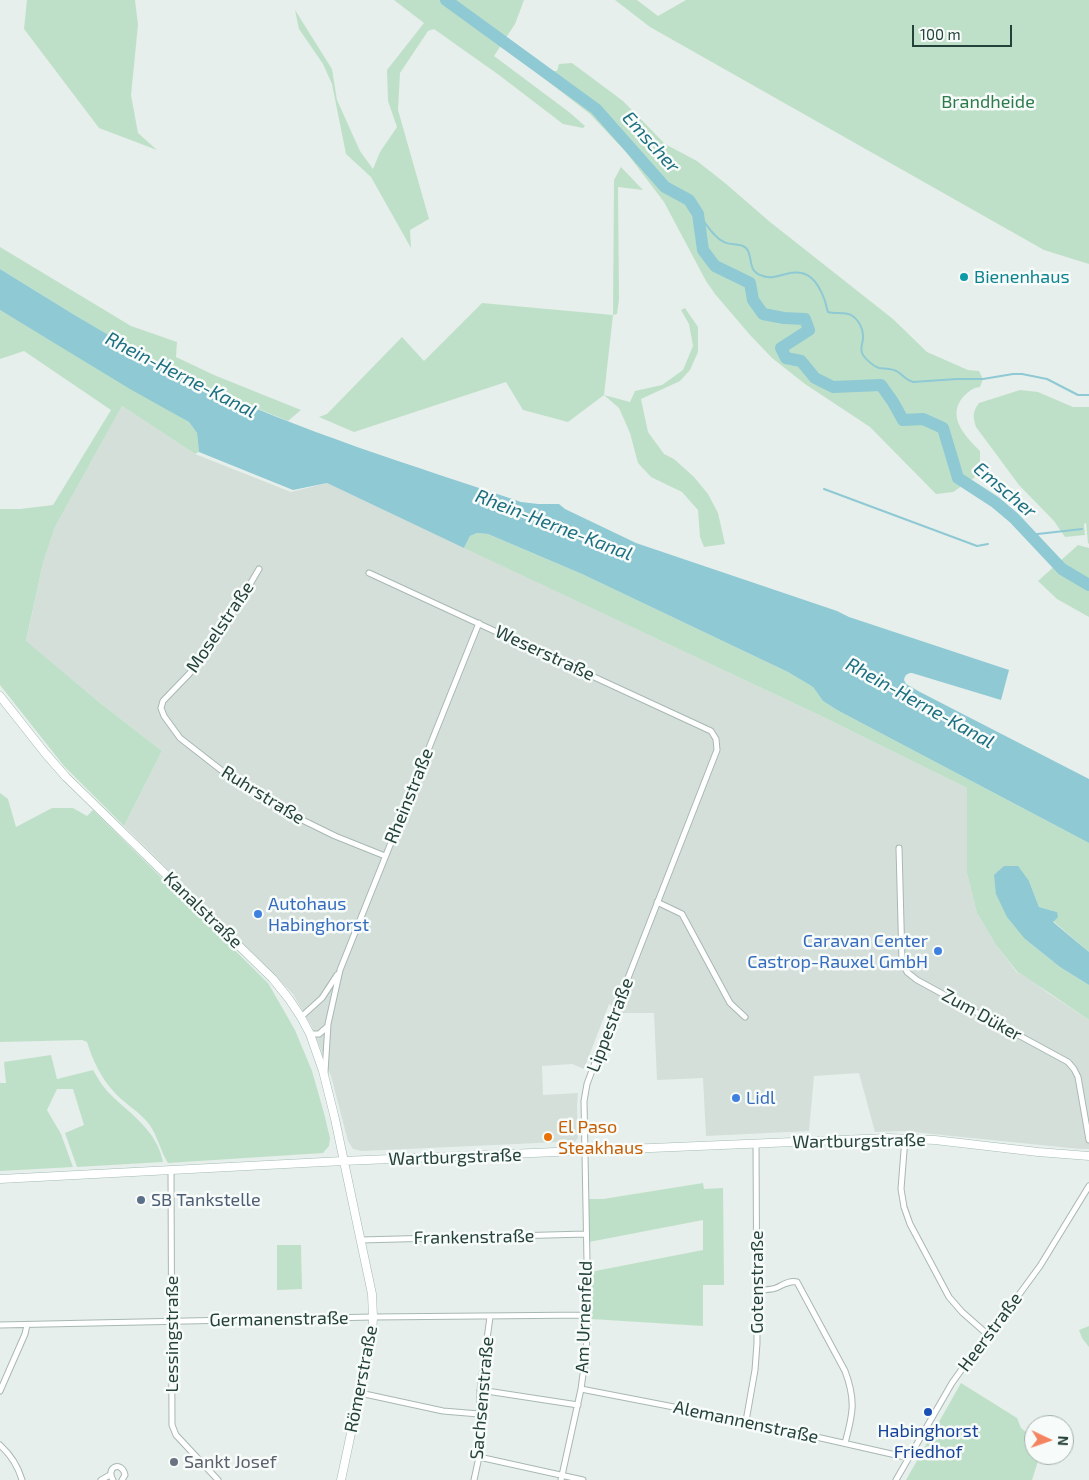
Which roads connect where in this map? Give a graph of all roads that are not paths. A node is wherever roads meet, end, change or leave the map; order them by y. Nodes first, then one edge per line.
1 (259, 569) dead end
2 (369, 573) dead end
3 (479, 623) junction
4 (0, 696) edge
5 (161, 708) joint
6 (716, 739) joint
7 (899, 848) dead end
8 (386, 856) junction
9 (657, 902) junction
10 (340, 970) junction
11 (301, 1017) junction
12 (745, 1017) dead end
13 (328, 1024) junction
14 (310, 1034) junction
15 (325, 1078) junction
16 (905, 1138) junction
17 (1089, 1140) edge
18 (756, 1143) junction
19 (585, 1151) junction
20 (1089, 1156) edge
21 (343, 1161) junction
22 (171, 1171) junction
23 (0, 1179) edge
24 (1089, 1186) edge
25 (586, 1234) junction
26 (361, 1240) junction
27 (758, 1290) junction
28 (588, 1315) junction
29 (373, 1317) junction
30 (490, 1317) junction
31 (171, 1322) junction
32 (0, 1325) edge
33 (27, 1325) junction
34 (987, 1334) junction
35 (581, 1389) junction
36 (480, 1390) junction
37 (0, 1391) edge
38 (360, 1393) junction
39 (578, 1405) junction
40 (479, 1414) junction
41 (746, 1421) junction
42 (845, 1443) junction
43 (0, 1445) edge
44 (478, 1457) junction
45 (909, 1458) junction
46 (112, 1478) edge
47 (562, 1478) edge
48 (22, 1480) edge
49 (101, 1480) edge
50 (122, 1480) edge
51 (218, 1480) edge
52 (341, 1480) edge
53 (474, 1480) edge
54 (583, 1480) edge
55 (896, 1480) edge

1 - 5 street, Moselstraße
2 - 3 street, Weserstraße
3 - 6 street, Weserstraße
3 - 8 street, Rheinstraße
4 - 11 main road, Kanalstraße
5 - 8 street, Ruhrstraße
6 - 9 street, Lippestraße
7 - 17 street, Zum Düker
8 - 10 street, Rheinstraße
9 - 12 street
9 - 19 street, Lippestraße
10 - 11 street, Rheinstraße
10 - 13 street, Rheinstraße
11 - 14 main road, Kanalstraße
13 - 14 street
13 - 15 street, Rheinstraße
14 - 15 main road, Kanalstraße
15 - 21 main road, Kanalstraße
16 - 18 main road, Wartburgstraße
16 - 20 main road, Wartburgstraße
16 - 34 street
18 - 19 main road, Wartburgstraße
18 - 27 street, Gotenstraße
19 - 21 main road, Wartburgstraße
19 - 25 street, Am Urnenfeld
21 - 22 main road, Wartburgstraße
21 - 26 main road, Römerstraße
22 - 23 main road, Wartburgstraße
22 - 31 street, Lessingstraße
24 - 34 street, Heerstraße
25 - 26 street, Frankenstraße
25 - 28 street, Am Urnenfeld
26 - 29 main road, Römerstraße
27 - 41 street, Gotenstraße
27 - 42 street
28 - 30 street, Germanenstraße
28 - 35 street, Am Urnenfeld
29 - 30 street, Germanenstraße
29 - 31 street, Germanenstraße
29 - 38 main road, Römerstraße
30 - 36 street, Sachsenstraße
31 - 33 street, Germanenstraße
31 - 51 street, Lessingstraße
32 - 33 street, Germanenstraße
33 - 37 street
34 - 45 street, Heerstraße
35 - 39 street, Am Urnenfeld
35 - 41 street, Alemannenstraße
36 - 39 street
36 - 40 street, Sachsenstraße
38 - 40 street
38 - 52 main road, Römerstraße
39 - 47 street, Am Urnenfeld
40 - 44 street, Sachsenstraße
41 - 42 street, Alemannenstraße
42 - 45 street, Alemannenstraße
43 - 48 street
44 - 47 street
44 - 53 street, Sachsenstraße
45 - 55 street, Heerstraße
46 - 49 street
46 - 50 street
47 - 54 street

